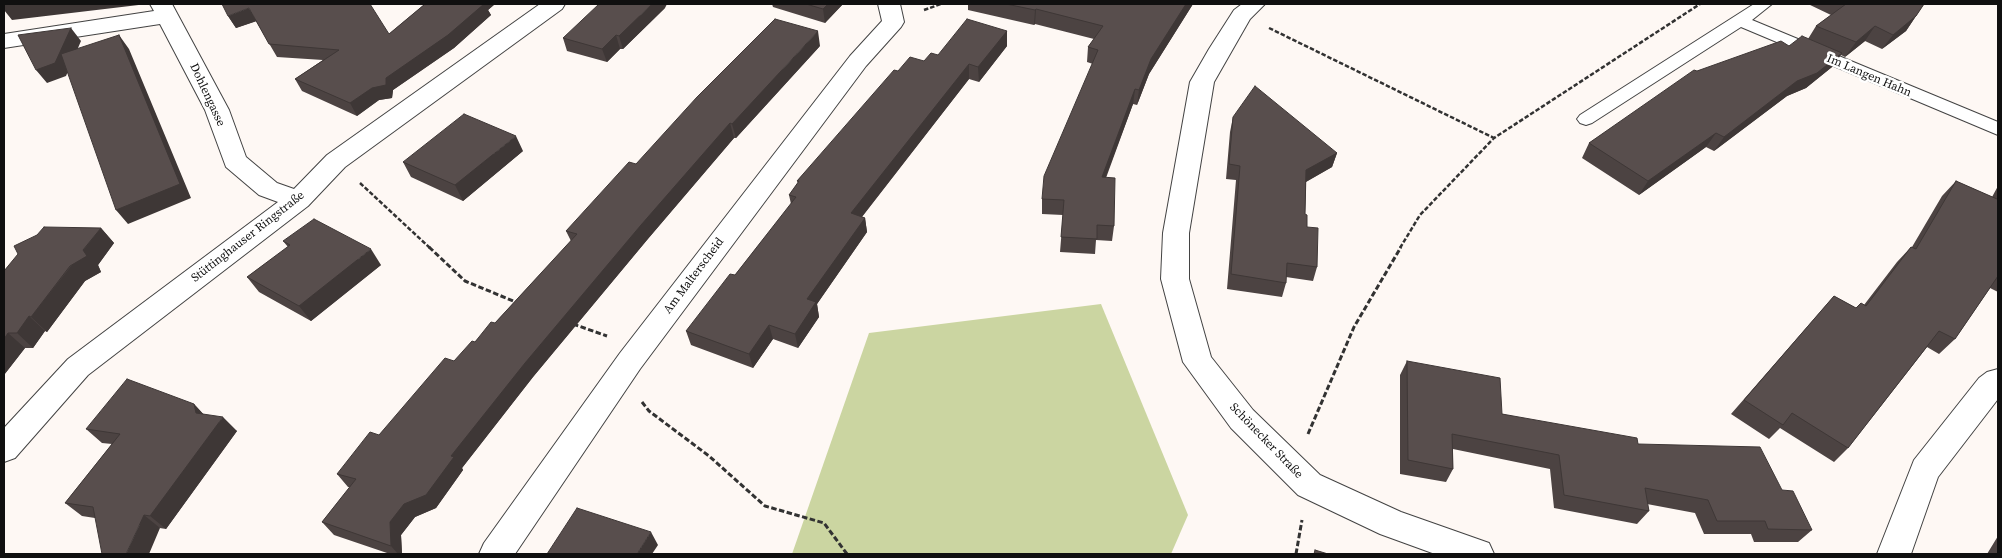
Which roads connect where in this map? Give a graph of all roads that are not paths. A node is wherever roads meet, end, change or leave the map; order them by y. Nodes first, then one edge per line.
1 (554, 4) edge
2 (889, 4) edge
3 (1254, 4) edge
4 (1764, 4) edge
5 (164, 10) edge
6 (1740, 21) junction
7 (4, 41) edge
8 (1586, 119) dead end
9 (1998, 129) edge
10 (299, 200) junction
11 (1998, 381) edge
12 (4, 449) edge
13 (496, 554) edge
14 (1477, 554) edge
15 (1894, 554) edge

1 - 10 street, Stüttinghauser Ringstraße
2 - 13 street, Am Malterscheid
3 - 14 street, Schönecker Straße
4 - 6 lane
5 - 7 street, Dohlengasse
5 - 10 street, Dohlengasse
6 - 8 lane
6 - 9 lane, Im Langen Hahn
10 - 12 street, Stüttinghauser Ringstraße
11 - 15 street

